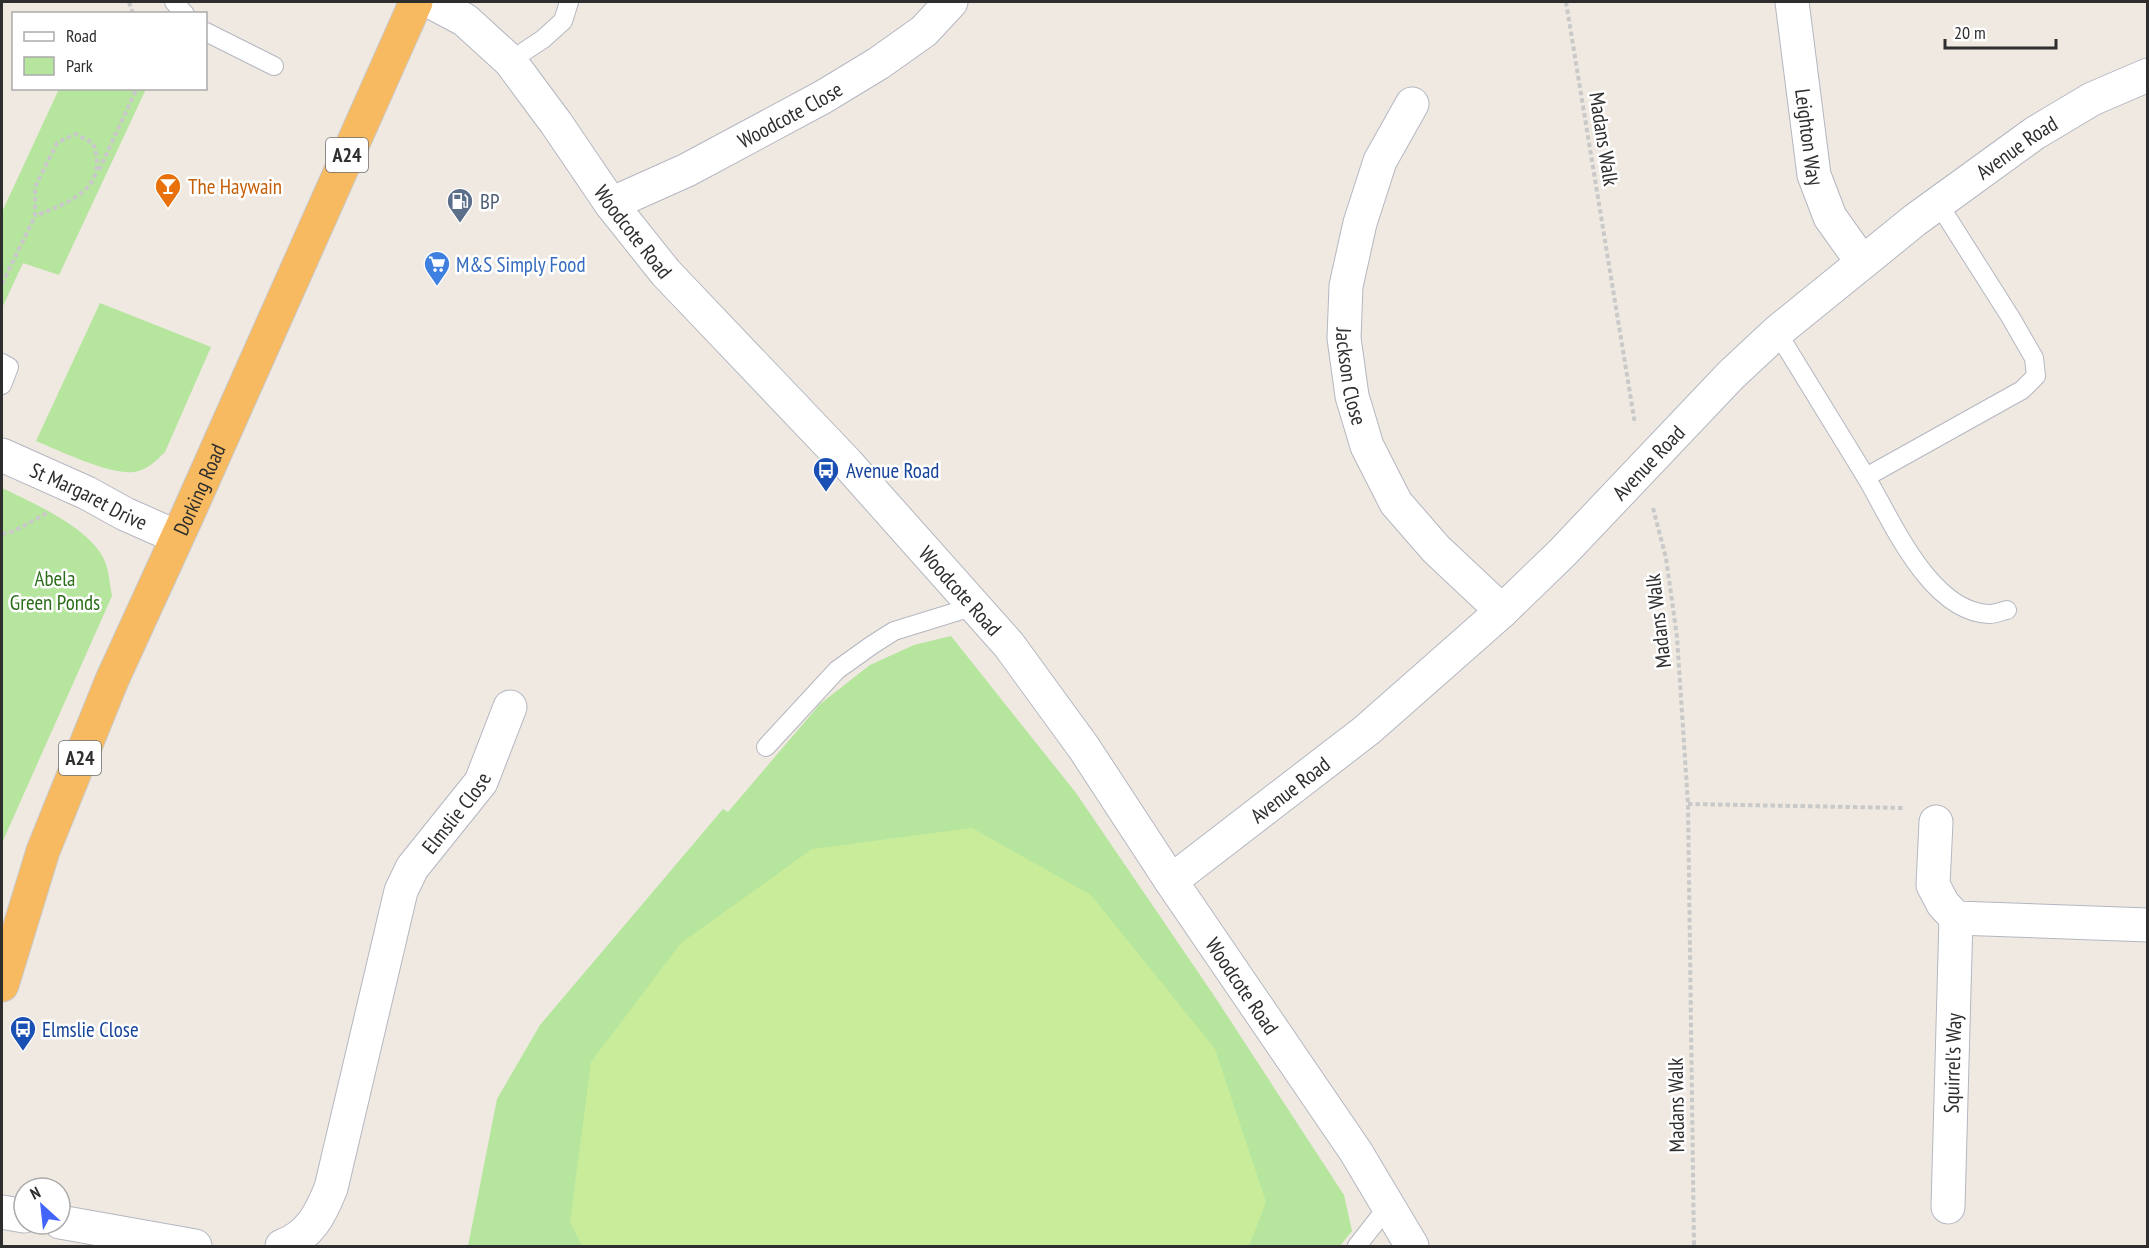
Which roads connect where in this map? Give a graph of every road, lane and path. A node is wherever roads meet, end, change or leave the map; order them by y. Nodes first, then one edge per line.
1 (416, 2) edge
2 (431, 2) edge
3 (569, 2) edge
4 (951, 2) edge
5 (1566, 2) edge
6 (1792, 2) edge
7 (207, 32) edge
8 (510, 61) junction
9 (274, 66) dead end
10 (2148, 75) edge
11 (136, 90) edge
12 (1412, 104) dead end
13 (97, 174) junction
14 (1938, 202) junction
15 (611, 204) junction
16 (35, 216) junction
17 (1862, 262) junction
18 (2, 284) edge
19 (1777, 332) junction
20 (5, 365) edge
21 (2, 385) edge
22 (2, 455) edge
23 (1643, 468) junction
24 (1866, 477) junction
25 (177, 537) junction
26 (975, 606) junction
27 (2007, 610) dead end
28 (1502, 611) junction
29 (510, 707) dead end
30 (766, 747) dead end
31 (1689, 804) junction
32 (1936, 822) joint
33 (1171, 881) junction
34 (1956, 918) junction
35 (2148, 925) edge
36 (2, 985) edge
37 (1389, 1205) junction
38 (1948, 1207) dead end
39 (72, 1224) edge
40 (195, 1246) edge
41 (282, 1246) edge
42 (1358, 1246) edge
43 (1412, 1246) edge
44 (1694, 1246) edge

1 - 25 highway, Dorking Road / A24
2 - 8 street, Woodcote Road
3 - 8 lane
4 - 15 street, Woodcote Close
5 - 23 path, Madans Walk
6 - 17 street, Leighton Way
7 - 9 lane
8 - 15 street, Woodcote Road
10 - 14 street, Avenue Road
11 - 13 path
12 - 28 street, Jackson Close
13 - 16 path
13 - 16 path
14 - 17 street, Avenue Road
14 - 24 lane
15 - 26 street, Woodcote Road
16 - 18 path
17 - 19 street, Avenue Road
19 - 23 street, Avenue Road
19 - 24 lane
20 - 21 lane
22 - 25 street, St Margaret Drive
23 - 28 street, Avenue Road
23 - 31 path, Madans Walk
24 - 27 lane
25 - 36 highway, Dorking Road / A24
26 - 30 lane
26 - 33 street, Woodcote Road
28 - 33 street, Avenue Road
29 - 41 street, Elmslie Close
31 - 32 path
31 - 44 path, Madans Walk
32 - 34 street
33 - 37 street, Woodcote Road
34 - 35 street
34 - 38 street, Squirrel's Way
37 - 42 lane
37 - 43 street, Woodcote Road
39 - 40 street

